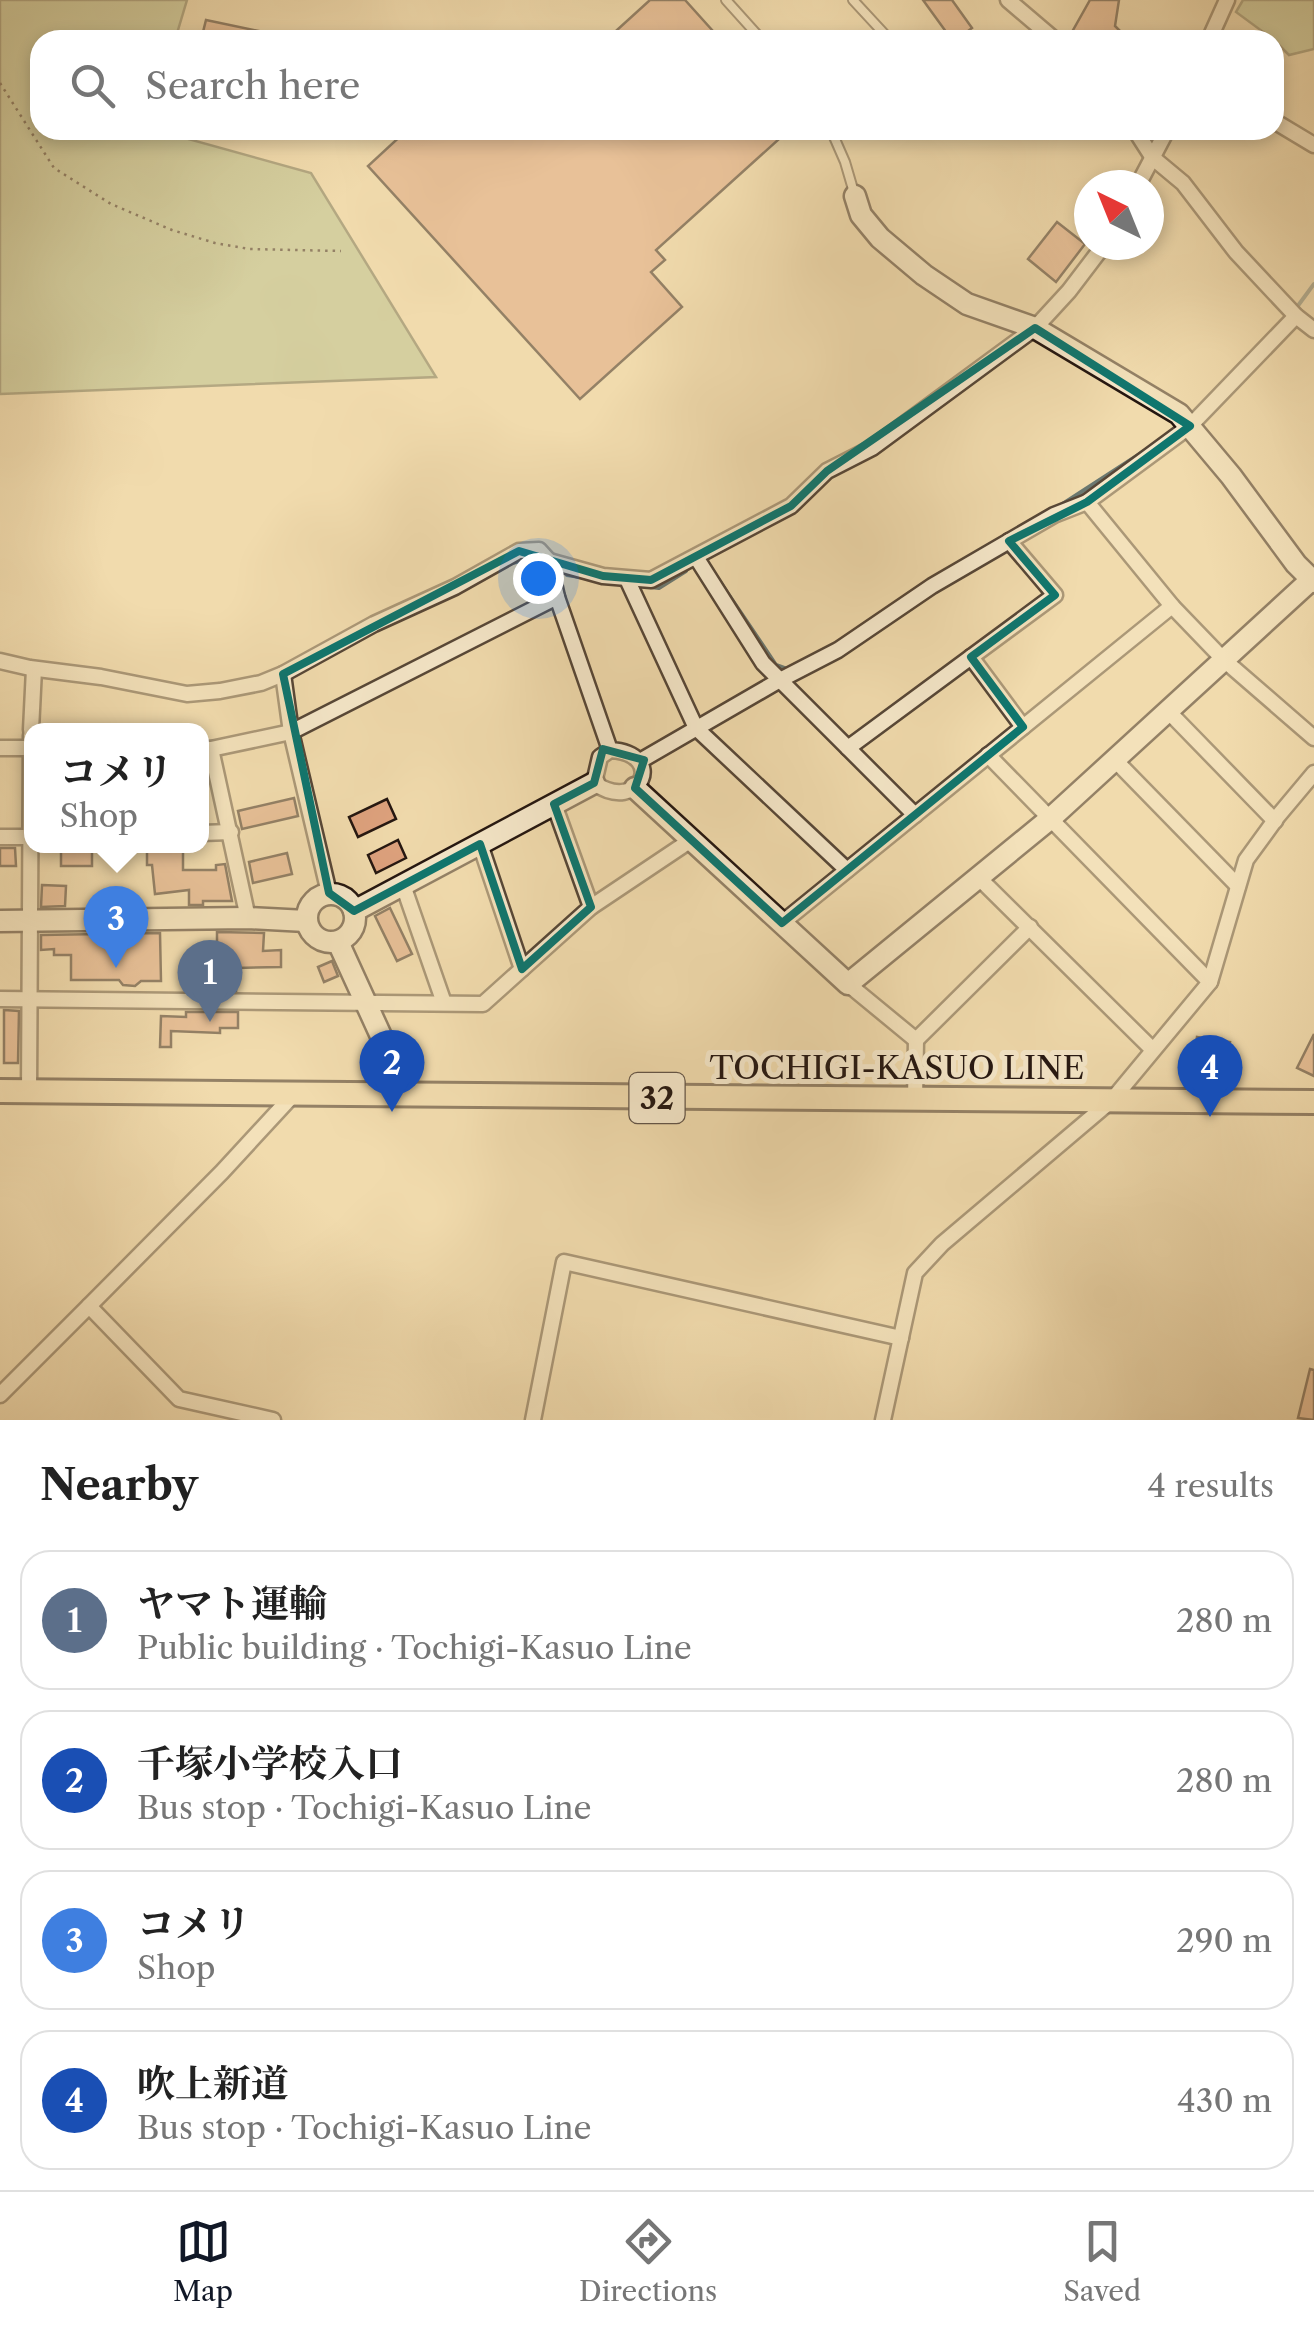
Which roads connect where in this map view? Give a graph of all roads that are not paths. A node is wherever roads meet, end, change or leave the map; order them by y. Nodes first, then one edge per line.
1 (726, 0) edge
2 (853, 0) edge
3 (1008, 0) edge
4 (1227, 0) edge
5 (753, 30) edge
6 (881, 30) edge
7 (1042, 30) edge
8 (1214, 30) edge
9 (1284, 127) edge
10 (836, 140) edge
11 (1141, 140) edge
12 (1161, 140) edge
13 (1314, 144) edge
14 (1153, 158) junction
15 (1146, 170) edge
16 (855, 196) joint
17 (1093, 260) edge
18 (1296, 316) junction
19 (1035, 328) junction
20 (1314, 330) edge
21 (1190, 426) junction
22 (1087, 502) junction
23 (1010, 541) junction
24 (696, 557) junction
25 (549, 562) junction
26 (627, 579) junction
27 (1313, 581) edge
28 (557, 597) junction
29 (1172, 606) junction
30 (971, 657) junction
31 (1224, 660) junction
32 (0, 661) edge
33 (34, 669) junction
34 (282, 674) junction
35 (780, 680) junction
36 (1168, 712) junction
37 (31, 723) edge
38 (1023, 727) junction
39 (696, 728) junction
40 (291, 732) junction
41 (1314, 738) edge
42 (209, 748) edge
43 (848, 748) junction
44 (610, 750) junction
45 (988, 755) junction
46 (209, 759) edge
47 (1115, 760) junction
48 (640, 761) junction
49 (1314, 773) edge
50 (594, 783) junction
51 (635, 788) junction
52 (554, 804) junction
53 (915, 814) junction
54 (1051, 818) junction
55 (1274, 820) junction
56 (231, 832) junction
57 (209, 833) edge
58 (691, 840) junction
59 (480, 844) junction
60 (30, 853) edge
61 (847, 870) junction
62 (979, 878) junction
63 (402, 885) junction
64 (1238, 886) junction
65 (328, 894) junction
66 (591, 907) junction
67 (354, 911) junction
68 (248, 918) junction
69 (0, 921) edge
70 (28, 921) junction
71 (306, 921) junction
72 (782, 923) junction
73 (1030, 926) junction
74 (338, 942) junction
75 (522, 969) junction
76 (1210, 982) junction
77 (848, 984) junction
78 (0, 999) edge
79 (29, 999) junction
80 (366, 1002) junction
81 (444, 1003) junction
82 (916, 1040) junction
83 (1152, 1049) junction
84 (0, 1092) edge
85 (29, 1092) junction
86 (293, 1095) junction
87 (408, 1095) junction
88 (915, 1100) junction
89 (1112, 1100) junction
90 (1314, 1102) edge
91 (90, 1306) junction
92 (901, 1338) junction
93 (0, 1395) edge
94 (273, 1420) edge
95 (533, 1420) edge
96 (883, 1420) edge

1 - 5 lane
2 - 6 lane
3 - 7 street
4 - 8 street
9 - 13 street
10 - 16 lane
11 - 14 street
12 - 14 street
14 - 15 street
14 - 18 street
16 - 19 street
17 - 19 street
18 - 20 street
18 - 21 street
19 - 21 street
19 - 24 street
21 - 22 street
21 - 27 street
22 - 23 street
22 - 29 street
23 - 30 street
23 - 35 street
24 - 26 street
24 - 35 street
25 - 26 street
25 - 28 street
25 - 34 street
26 - 39 street
27 - 31 street
28 - 40 street
28 - 44 street
29 - 31 street
29 - 38 street
30 - 38 street
30 - 43 street
31 - 36 street
31 - 41 street
32 - 33 street
33 - 34 street
33 - 37 street
34 - 40 street
35 - 39 street
35 - 43 street
36 - 47 street
36 - 55 street
38 - 45 street
39 - 48 street
39 - 61 street
40 - 42 street
40 - 65 street
43 - 53 street
44 - 48 street
44 - 50 street
45 - 53 street
45 - 54 street
46 - 56 street
47 - 54 street
47 - 64 street
48 - 51 street
49 - 55 street
50 - 51 street
50 - 52 street
51 - 58 street
52 - 59 street
52 - 66 street
53 - 61 street
54 - 62 street
54 - 76 street
55 - 64 street
56 - 57 street
56 - 68 street
58 - 66 street
58 - 72 street
59 - 63 street
59 - 75 street
60 - 70 street
61 - 72 street
62 - 73 street
62 - 77 street
63 - 67 street
63 - 81 street
64 - 76 street
65 - 67 street
65 - 71 street
66 - 75 street
67 - 74 street
68 - 70 street
68 - 71 street
69 - 70 street
70 - 79 street
71 - 74 street
72 - 77 street
73 - 82 street
73 - 83 street
74 - 80 street
75 - 81 street
76 - 83 street
77 - 82 street
78 - 79 street
79 - 80 street
79 - 85 street
80 - 81 street
80 - 87 street
82 - 88 street
83 - 89 street
84 - 85 main road, TOCHIGI-KASUO LINE / 32
85 - 86 main road, TOCHIGI-KASUO LINE / 32
86 - 87 main road, TOCHIGI-KASUO LINE / 32
86 - 91 street
87 - 88 main road, TOCHIGI-KASUO LINE / 32
88 - 89 main road, TOCHIGI-KASUO LINE / 32
89 - 90 main road, TOCHIGI-KASUO LINE / 32
89 - 92 street
91 - 93 street
91 - 94 street
92 - 95 street
92 - 96 street

